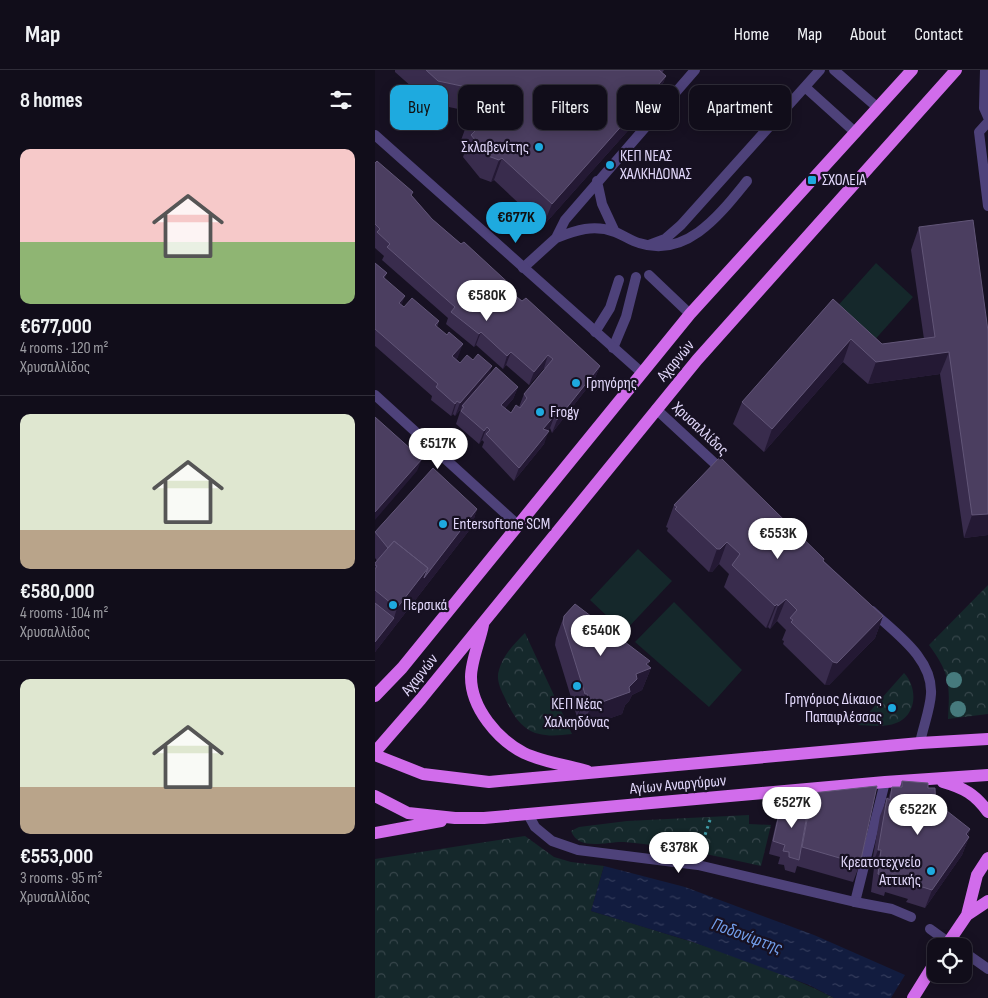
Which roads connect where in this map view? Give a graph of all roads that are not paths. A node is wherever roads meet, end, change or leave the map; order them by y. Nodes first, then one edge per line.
1 (695, 70) edge
2 (820, 70) edge
3 (834, 70) edge
4 (912, 70) edge
5 (956, 70) edge
6 (985, 70) edge
7 (805, 87) junction
8 (878, 108) junction
9 (988, 117) edge
10 (988, 122) edge
11 (856, 133) junction
12 (375, 135) edge
13 (597, 181) junction
14 (747, 181) dead end
15 (988, 206) edge
16 (615, 232) junction
17 (556, 238) junction
18 (649, 245) junction
19 (523, 268) junction
20 (649, 275) dead end
21 (636, 277) dead end
22 (619, 280) dead end
23 (690, 314) junction
24 (595, 332) junction
25 (613, 348) junction
26 (641, 372) junction
27 (375, 395) edge
28 (656, 409) junction
29 (734, 482) edge
30 (519, 526) junction
31 (862, 602) edge
32 (485, 620) junction
33 (394, 677) junction
34 (375, 686) edge
35 (375, 696) edge
36 (988, 739) edge
37 (920, 743) junction
38 (375, 753) edge
39 (594, 773) junction
40 (988, 775) edge
41 (933, 779) junction
42 (885, 782) junction
43 (375, 796) edge
44 (988, 812) edge
45 (529, 816) junction
46 (455, 818) junction
47 (375, 833) edge
48 (988, 858) edge
49 (988, 901) edge
50 (855, 902) junction
51 (967, 915) junction
52 (911, 917) dead end
53 (930, 929) dead end
54 (941, 938) edge
55 (954, 938) edge
56 (972, 958) edge
57 (988, 969) edge
58 (927, 976) edge
59 (913, 998) edge

1 - 13 street
2 - 7 street
3 - 8 street
4 - 8 main road, Αχαρνών
5 - 28 main road, Αχαρνών
6 - 9 street
7 - 11 street
7 - 18 street
8 - 11 main road, Αχαρνών
10 - 15 street
11 - 23 main road, Αχαρνών
12 - 19 street
13 - 16 street
13 - 17 street
14 - 18 street
16 - 17 street
16 - 18 street
17 - 19 street
19 - 24 street
20 - 23 street
21 - 25 street
22 - 24 street
23 - 26 main road, Αχαρνών
24 - 25 street
25 - 26 street
26 - 30 main road, Αχαρνών
27 - 30 street
28 - 29 street, Χρυσαλλίδος
28 - 32 main road, Αχαρνών
30 - 33 main road, Αχαρνών
31 - 37 street
32 - 38 main road, Αχαρνών
32 - 39 main road
33 - 34 main road
33 - 35 main road, Αχαρνών
36 - 37 main road, Αγίων Αναργύρων
37 - 39 main road, Αγίων Αναργύρων
38 - 39 main road, Αγίων Αναργύρων
40 - 41 main road, Αγίων Αναργύρων
41 - 42 main road, Αγίων Αναργύρων
41 - 44 main road
42 - 45 main road, Αγίων Αναργύρων
42 - 50 street
43 - 46 main road, Αγίων Αναργύρων
45 - 46 main road, Αγίων Αναργύρων
45 - 50 street
46 - 47 main road
48 - 51 main road
49 - 51 main road
50 - 52 street
51 - 55 main road
53 - 54 street
56 - 57 street
58 - 59 main road

